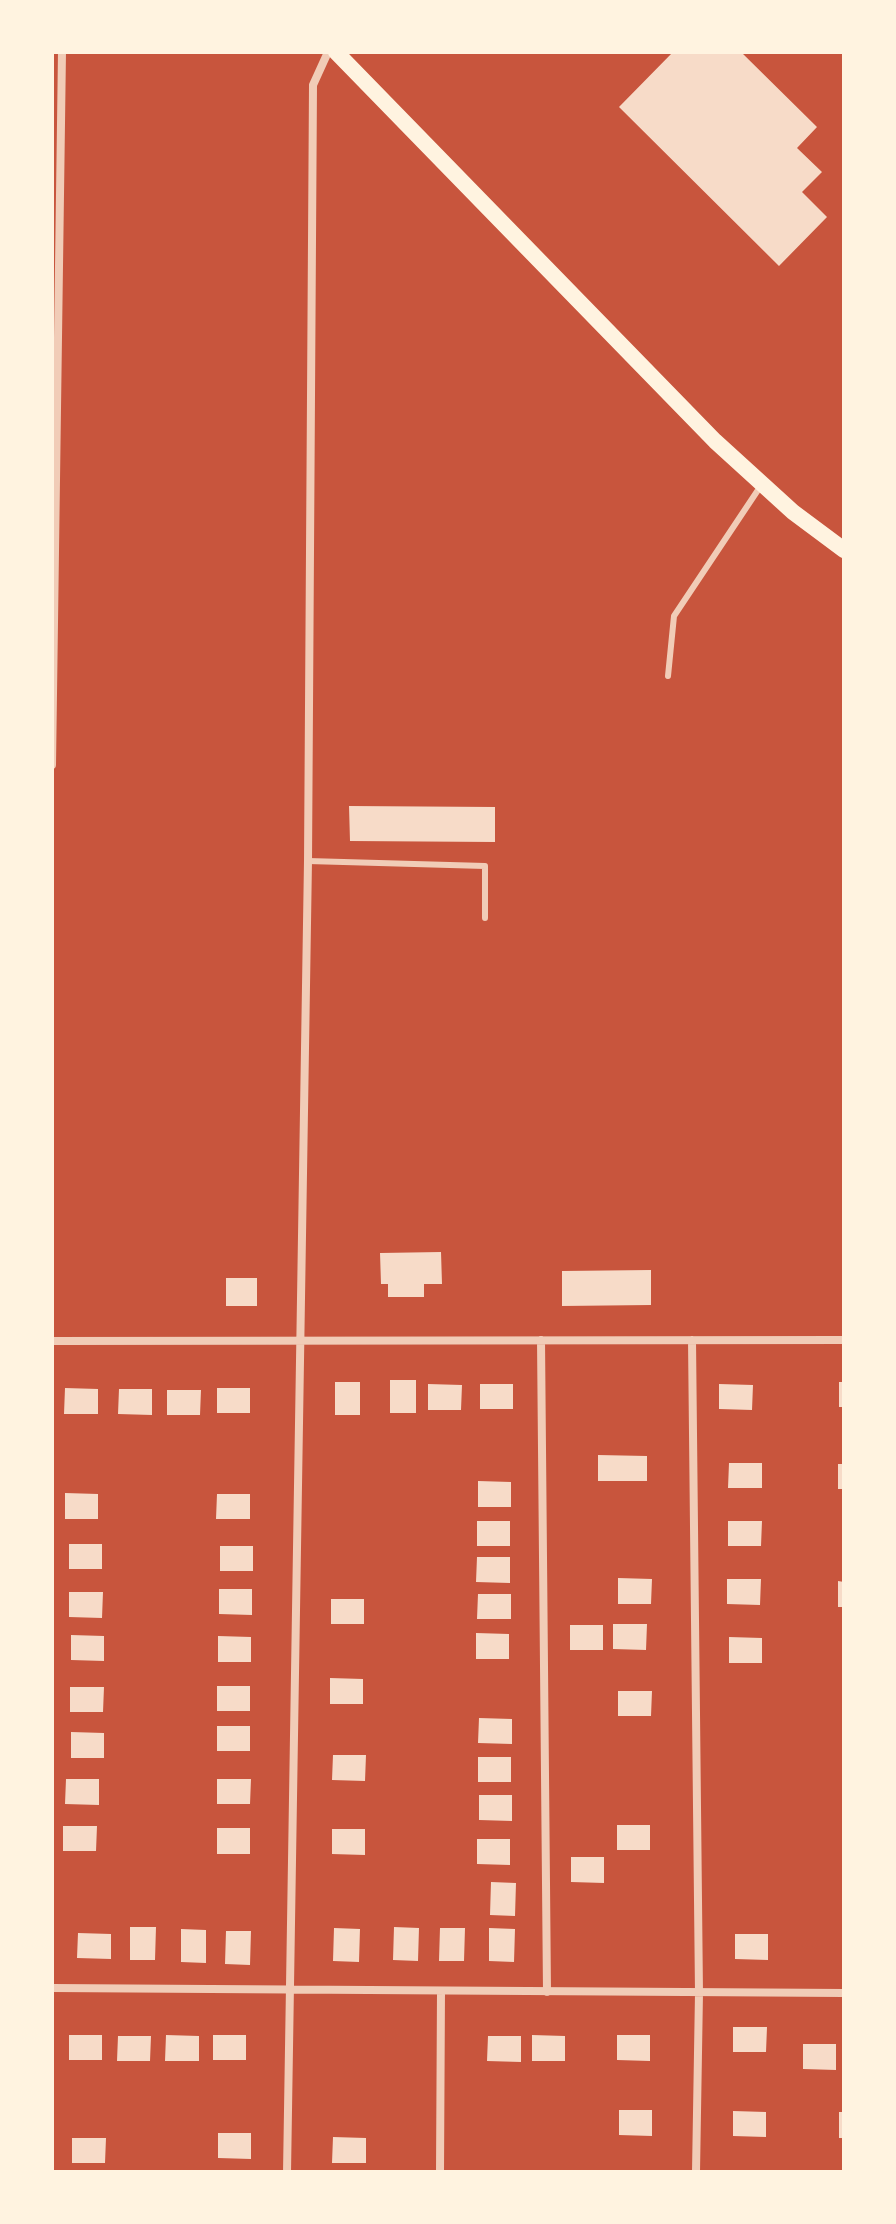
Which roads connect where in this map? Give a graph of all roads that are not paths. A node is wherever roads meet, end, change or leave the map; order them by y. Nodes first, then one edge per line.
1 (62, 52) edge
2 (328, 52) edge
3 (336, 52) edge
4 (55, 382) edge
5 (762, 484) junction
6 (844, 550) edge
7 (54, 596) edge
8 (668, 676) dead end
9 (52, 765) edge
10 (308, 861) junction
11 (485, 918) dead end
12 (541, 1340) junction
13 (692, 1340) junction
14 (844, 1340) edge
15 (52, 1341) edge
16 (299, 1341) junction
17 (52, 1988) edge
18 (288, 1990) junction
19 (441, 1991) junction
20 (547, 1992) junction
21 (699, 1993) junction
22 (844, 1993) edge
23 (287, 2172) edge
24 (440, 2172) edge
25 (696, 2172) edge

1 - 4 street
2 - 10 street
3 - 5 main road
4 - 7 street
5 - 6 main road
5 - 8 lane
7 - 9 street
10 - 11 lane
10 - 16 street
12 - 13 street
12 - 16 street
12 - 20 street
13 - 14 street
13 - 21 street
15 - 16 street
16 - 18 street
17 - 18 street
18 - 19 street
18 - 23 street
19 - 20 street
19 - 24 street
20 - 21 street
21 - 22 street
21 - 25 street

